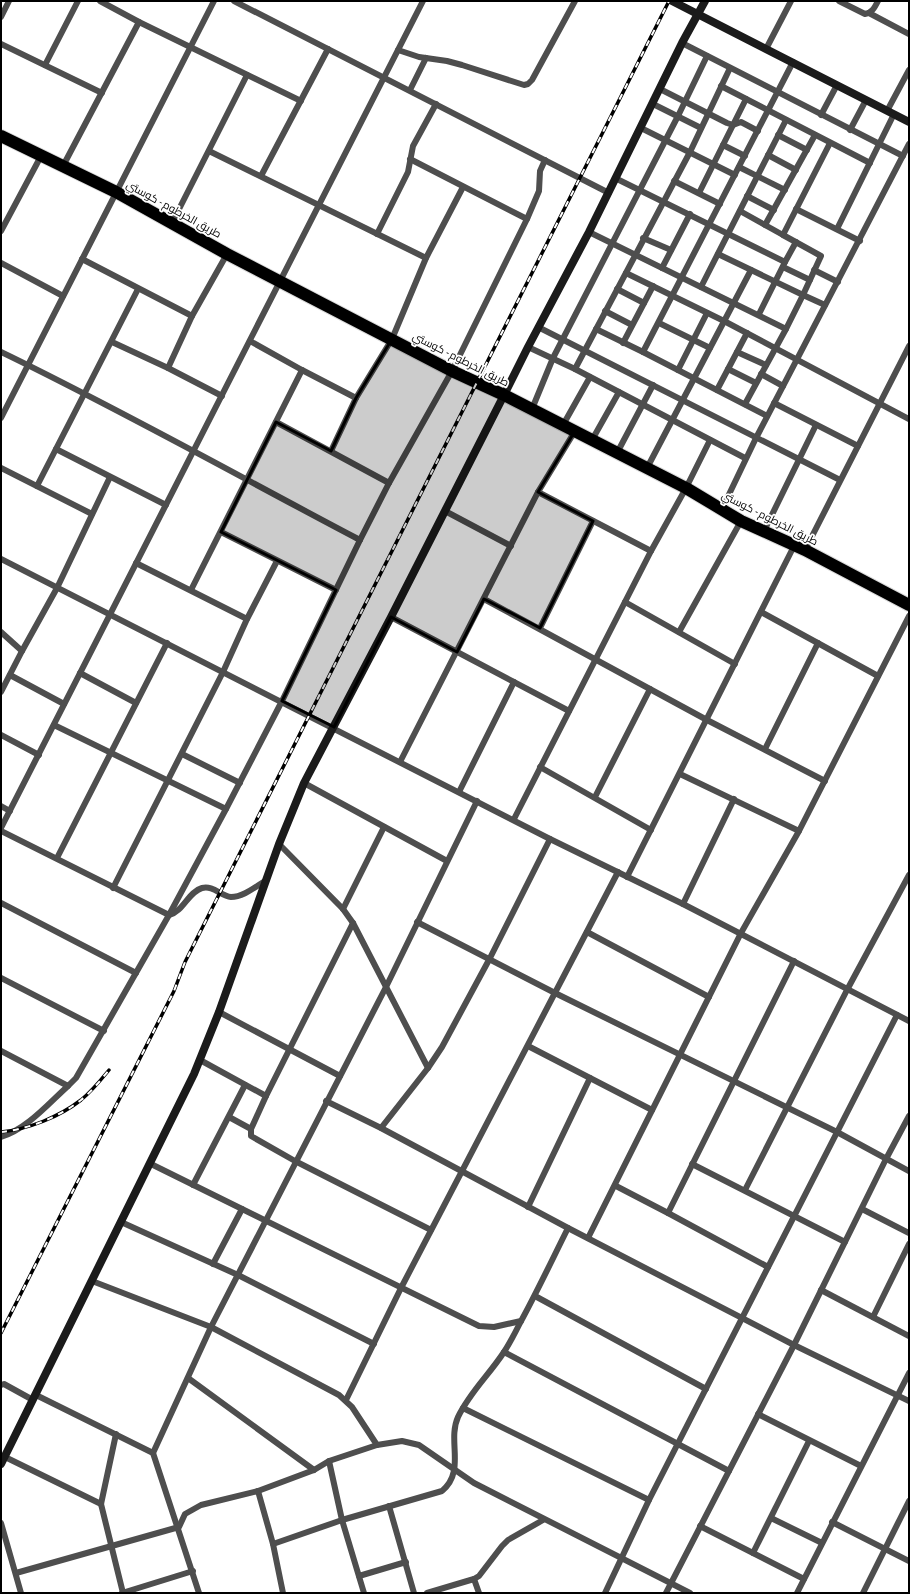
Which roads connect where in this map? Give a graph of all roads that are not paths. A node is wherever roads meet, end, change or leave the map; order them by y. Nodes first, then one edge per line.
1 (9, 1) edge
2 (78, 1) edge
3 (100, 1) edge
4 (214, 1) edge
5 (234, 1) edge
6 (423, 1) edge
7 (575, 1) edge
8 (672, 1) edge
9 (705, 1) edge
10 (791, 1) edge
11 (839, 1) edge
12 (878, 1) edge
13 (698, 13) junction
14 (869, 13) junction
15 (1, 17) edge
16 (139, 22) junction
17 (909, 34) edge
18 (682, 43) junction
19 (1, 44) edge
20 (191, 47) junction
21 (328, 49) junction
22 (766, 49) junction
23 (398, 50) junction
24 (707, 56) junction
25 (426, 58) junction
26 (793, 62) junction
27 (45, 65) junction
28 (730, 68) junction
29 (909, 70) edge
30 (247, 74) junction
31 (384, 77) junction
32 (837, 85) junction
33 (721, 86) junction
34 (660, 88) junction
35 (410, 90) junction
36 (102, 93) junction
37 (777, 93) junction
38 (746, 99) junction
39 (866, 100) junction
40 (301, 101) junction
41 (685, 101) junction
42 (436, 104) junction
43 (653, 104) junction
44 (768, 110) junction
45 (708, 112) junction
46 (891, 112) junction
47 (821, 115) junction
48 (678, 116) junction
49 (786, 120) junction
50 (909, 122) edge
51 (733, 124) junction
52 (642, 128) junction
53 (701, 128) junction
54 (758, 130) junction
55 (850, 130) junction
56 (778, 135) junction
57 (815, 135) junction
58 (1, 136) edge
59 (666, 140) junction
60 (830, 143) junction
61 (879, 144) junction
62 (909, 144) edge
63 (723, 145) junction
64 (209, 150) junction
65 (807, 150) junction
66 (690, 152) junction
67 (768, 155) junction
68 (41, 156) junction
69 (745, 156) junction
70 (903, 156) junction
71 (410, 159) junction
72 (545, 160) junction
73 (870, 163) junction
74 (714, 164) junction
75 (63, 166) junction
76 (739, 167) junction
77 (796, 170) junction
78 (735, 175) junction
79 (261, 176) junction
80 (757, 176) junction
81 (615, 178) junction
82 (674, 181) junction
83 (463, 187) junction
84 (640, 190) junction
85 (785, 190) junction
86 (116, 192) junction
87 (609, 193) junction
88 (699, 193) junction
89 (747, 196) junction
90 (663, 201) junction
91 (720, 204) junction
92 (319, 205) junction
93 (796, 209) junction
94 (774, 210) junction
95 (740, 211) junction
96 (690, 214) junction
97 (527, 219) junction
98 (172, 223) junction
99 (710, 224) junction
100 (765, 225) junction
101 (837, 229) junction
102 (1, 231) edge
103 (589, 232) junction
104 (729, 233) junction
105 (377, 234) junction
106 (783, 235) junction
107 (643, 238) junction
108 (860, 241) junction
109 (796, 242) junction
110 (613, 243) junction
111 (671, 250) junction
112 (227, 254) junction
113 (718, 254) junction
114 (635, 255) junction
115 (426, 258) junction
116 (82, 259) junction
117 (1, 263) edge
118 (784, 264) junction
119 (662, 268) junction
120 (751, 270) junction
121 (814, 270) junction
122 (626, 273) junction
123 (682, 277) junction
124 (810, 280) junction
125 (280, 281) junction
126 (775, 282) junction
127 (838, 282) junction
128 (653, 286) junction
129 (701, 287) junction
130 (138, 289) junction
131 (617, 289) junction
132 (803, 295) junction
133 (64, 296) junction
134 (672, 296) junction
135 (734, 302) junction
136 (644, 303) junction
137 (826, 305) junction
138 (605, 311) junction
139 (707, 313) junction
140 (759, 314) junction
141 (192, 316) junction
142 (724, 321) junction
143 (659, 323) junction
144 (632, 325) junction
145 (538, 327) junction
146 (596, 329) junction
147 (786, 329) junction
148 (747, 333) junction
149 (392, 339) junction
150 (563, 339) junction
151 (694, 340) junction
152 (250, 341) junction
153 (112, 342) junction
154 (623, 342) junction
155 (909, 346) edge
156 (528, 347) junction
157 (710, 348) junction
158 (776, 348) junction
159 (584, 350) junction
160 (1, 352) edge
161 (643, 352) junction
162 (738, 352) junction
163 (552, 358) junction
164 (798, 359) junction
165 (28, 365) junction
166 (766, 366) junction
167 (168, 368) junction
168 (575, 369) junction
169 (728, 369) junction
170 (302, 370) junction
171 (678, 370) junction
172 (452, 371) junction
173 (761, 374) junction
174 (590, 378) junction
175 (694, 378) junction
176 (756, 383) junction
177 (653, 386) junction
178 (783, 386) junction
179 (717, 390) junction
180 (619, 392) junction
181 (86, 393) junction
182 (222, 396) junction
183 (504, 396) junction
184 (356, 398) junction
185 (682, 400) junction
186 (774, 403) junction
187 (745, 404) junction
188 (879, 404) junction
189 (644, 405) junction
190 (532, 409) junction
191 (767, 416) junction
192 (1, 418) edge
193 (909, 419) edge
194 (672, 420) junction
195 (276, 422) junction
196 (563, 425) junction
197 (816, 425) junction
198 (575, 431) junction
199 (756, 438) junction
200 (592, 440) junction
201 (710, 440) junction
202 (858, 446) junction
203 (56, 449) junction
204 (194, 451) junction
205 (331, 451) junction
206 (617, 453) junction
207 (745, 458) junction
208 (799, 459) junction
209 (1, 468) edge
210 (647, 468) junction
211 (110, 477) junction
212 (840, 480) junction
213 (246, 481) junction
214 (389, 483) junction
215 (37, 486) junction
216 (686, 488) junction
217 (538, 492) junction
218 (166, 505) junction
219 (722, 509) junction
220 (445, 510) junction
221 (92, 514) junction
222 (593, 521) junction
223 (741, 521) junction
224 (764, 531) junction
225 (221, 532) junction
226 (360, 540) junction
227 (511, 546) junction
228 (800, 548) junction
229 (651, 551) junction
230 (1, 559) edge
231 (277, 561) junction
232 (136, 563) junction
233 (57, 588) junction
234 (192, 590) junction
235 (336, 590) junction
236 (484, 599) junction
237 (625, 602) junction
238 (909, 605) edge
239 (761, 612) junction
240 (110, 615) junction
241 (909, 616) edge
242 (391, 617) junction
243 (247, 619) junction
244 (540, 628) junction
245 (1, 632) edge
246 (679, 632) junction
247 (167, 643) junction
248 (818, 643) junction
249 (22, 651) junction
250 (456, 652) junction
251 (596, 659) junction
252 (735, 664) junction
253 (223, 672) junction
254 (80, 673) junction
255 (10, 675) junction
256 (878, 676) junction
257 (514, 682) junction
258 (650, 689) junction
259 (1, 692) edge
260 (282, 701) junction
261 (136, 703) junction
262 (64, 704) junction
263 (569, 711) junction
264 (707, 720) junction
265 (54, 725) junction
266 (334, 727) junction
267 (1, 735) edge
268 (765, 749) junction
269 (110, 753) junction
270 (182, 754) junction
271 (39, 755) junction
272 (400, 762) junction
273 (540, 767) junction
274 (680, 774) junction
275 (168, 781) junction
276 (825, 781) junction
277 (240, 783) junction
278 (304, 783) junction
279 (460, 792) junction
280 (595, 797) junction
281 (734, 799) junction
282 (477, 801) junction
283 (1, 806) edge
284 (226, 809) junction
285 (10, 811) junction
286 (514, 819) junction
287 (384, 827) junction
288 (1, 830) edge
289 (651, 830) junction
290 (799, 831) junction
291 (550, 839) junction
292 (279, 844) junction
293 (57, 858) junction
294 (447, 861) junction
295 (618, 872) junction
296 (909, 875) edge
297 (627, 877) junction
298 (265, 882) junction
299 (907, 882) edge
300 (113, 888) junction
301 (1, 903) edge
302 (683, 904) junction
303 (342, 909) junction
304 (169, 915) junction
305 (417, 922) junction
306 (353, 923) junction
307 (586, 932) junction
308 (741, 933) junction
309 (490, 958) junction
310 (794, 961) junction
311 (136, 973) junction
312 (1, 978) edge
313 (386, 987) junction
314 (848, 990) junction
315 (555, 993) junction
316 (709, 997) junction
317 (218, 1012) junction
318 (909, 1013) edge
319 (897, 1015) junction
320 (907, 1020) edge
321 (104, 1031) junction
322 (528, 1046) junction
323 (290, 1050) junction
324 (1, 1051) edge
325 (680, 1054) junction
326 (200, 1060) junction
327 (428, 1068) junction
328 (340, 1076) junction
329 (590, 1078) junction
330 (734, 1081) junction
331 (245, 1085) junction
332 (68, 1086) junction
333 (266, 1096) junction
334 (326, 1101) junction
335 (788, 1108) junction
336 (652, 1110) junction
337 (909, 1116) edge
338 (229, 1117) junction
339 (381, 1128) junction
340 (251, 1129) junction
341 (837, 1132) junction
342 (1, 1137) edge
343 (886, 1159) junction
344 (295, 1161) junction
345 (151, 1164) junction
346 (692, 1164) junction
347 (463, 1171) junction
348 (909, 1171) edge
349 (193, 1185) junction
350 (616, 1186) junction
351 (745, 1190) junction
352 (528, 1207) junction
353 (242, 1209) junction
354 (862, 1209) junction
355 (668, 1212) junction
356 (794, 1216) junction
357 (266, 1220) junction
358 (121, 1222) junction
359 (568, 1228) junction
360 (431, 1230) junction
361 (909, 1233) edge
362 (588, 1238) junction
363 (845, 1242) junction
364 (909, 1244) edge
365 (213, 1264) junction
366 (768, 1267) junction
367 (238, 1275) junction
368 (92, 1281) junction
369 (401, 1288) junction
370 (821, 1290) junction
371 (535, 1296) junction
372 (743, 1317) junction
373 (873, 1317) junction
374 (521, 1321) junction
375 (211, 1327) junction
376 (909, 1336) edge
377 (374, 1344) junction
378 (794, 1345) junction
379 (504, 1352) junction
380 (909, 1373) edge
381 (188, 1378) junction
382 (1, 1385) edge
383 (706, 1389) junction
384 (898, 1395) junction
385 (34, 1397) junction
386 (346, 1400) junction
387 (909, 1401) edge
388 (463, 1408) junction
389 (758, 1414) junction
390 (116, 1434) junction
391 (809, 1441) junction
392 (378, 1445) junction
393 (678, 1445) junction
394 (153, 1453) junction
395 (2, 1460) edge
396 (329, 1461) junction
397 (862, 1466) junction
398 (314, 1470) junction
399 (455, 1470) junction
400 (729, 1471) junction
401 (258, 1491) junction
402 (649, 1500) junction
403 (909, 1501) edge
404 (101, 1504) junction
405 (389, 1506) junction
406 (771, 1518) junction
407 (342, 1520) junction
408 (543, 1520) junction
409 (832, 1522) junction
410 (1, 1523) edge
411 (700, 1526) junction
412 (179, 1527) junction
413 (822, 1543) junction
414 (273, 1544) junction
415 (112, 1546) junction
416 (885, 1549) junction
417 (753, 1553) junction
418 (621, 1559) junction
419 (909, 1561) edge
420 (406, 1562) junction
421 (193, 1571) junction
422 (16, 1573) junction
423 (359, 1576) junction
424 (474, 1579) junction
425 (804, 1579) junction
426 (671, 1583) junction
427 (22, 1593) edge
428 (123, 1593) edge
429 (199, 1593) edge
430 (281, 1593) edge
431 (364, 1593) edge
432 (414, 1593) edge
433 (427, 1593) edge
434 (479, 1593) edge
435 (605, 1593) edge
436 (666, 1593) edge
437 (690, 1593) edge
438 (797, 1593) edge
439 (862, 1593) edge

1 - 15 street
2 - 27 street
3 - 16 street
4 - 20 street
5 - 21 street
6 - 23 street
7 - 25 street
8 - 13 street
9 - 13 street
10 - 22 street
11 - 14 street
12 - 14 street
13 - 18 street
13 - 22 street
14 - 17 street
16 - 20 street
16 - 36 street
18 - 24 street
18 - 34 street
19 - 27 street
20 - 30 street
20 - 86 street
21 - 31 street
21 - 40 street
22 - 26 street
23 - 25 street
23 - 31 street
24 - 28 street
24 - 41 street
25 - 35 street
26 - 32 street
26 - 37 street
27 - 36 street
28 - 33 street
28 - 37 street
29 - 46 street
30 - 40 street
30 - 64 street
31 - 35 street
31 - 92 street
32 - 39 street
32 - 47 street
33 - 38 street
33 - 45 street
34 - 41 street
34 - 43 street
35 - 42 street
36 - 75 street
37 - 44 street
37 - 47 street
38 - 44 street
38 - 51 street
39 - 46 street
39 - 55 street
40 - 79 street
41 - 45 street
41 - 48 street
42 - 71 street
42 - 72 street
43 - 48 street
43 - 52 street
44 - 49 street
44 - 54 street
45 - 51 street
45 - 53 street
46 - 50 street
46 - 61 street
47 - 55 street
48 - 53 street
48 - 59 street
49 - 56 street
49 - 57 street
51 - 54 street
51 - 63 street
52 - 59 street
52 - 81 street
53 - 66 street
54 - 69 street
55 - 61 street
56 - 65 street
56 - 67 street
57 - 60 street
57 - 65 street
58 - 68 highway, طريق الخرطوم - كوستي
59 - 66 street
59 - 84 street
60 - 73 street
60 - 93 street
61 - 70 street
61 - 73 street
62 - 70 street
63 - 69 street
63 - 74 street
64 - 79 street
64 - 98 street
65 - 77 street
66 - 74 street
66 - 82 street
67 - 77 street
67 - 80 street
68 - 75 highway, طريق الخرطوم - كوستي
68 - 102 street
69 - 76 street
70 - 108 street
71 - 83 street
71 - 105 street
72 - 87 street
72 - 97 street
73 - 101 street
74 - 78 street
74 - 88 street
75 - 86 highway, طريق الخرطوم - كوستي
76 - 78 street
76 - 80 street
77 - 85 street
78 - 91 street
79 - 92 street
80 - 85 street
80 - 89 street
81 - 84 street
81 - 87 street
82 - 88 street
82 - 90 street
83 - 97 street
83 - 115 street
84 - 90 street
84 - 110 street
85 - 94 street
86 - 98 highway, طريق الخرطوم - كوستي
86 - 116 street
87 - 103 street
88 - 91 street
89 - 94 street
89 - 95 street
90 - 96 street
90 - 107 street
91 - 99 street
92 - 105 street
92 - 125 street
93 - 101 street
93 - 106 street
94 - 100 street
95 - 100 street
95 - 104 street
96 - 99 street
96 - 111 street
97 - 172 street
98 - 112 highway, طريق الخرطوم - كوستي
99 - 104 street
99 - 123 street
100 - 106 street
101 - 108 street
103 - 110 street
103 - 145 street
104 - 113 street
104 - 118 street
105 - 115 street
106 - 109 street
107 - 111 street
107 - 114 street
108 - 127 street
109 - 118 street
109 - 121 street
110 - 114 street
110 - 150 street
111 - 119 street
112 - 125 highway, طريق الخرطوم - كوستي
112 - 141 street
113 - 120 street
113 - 129 street
114 - 119 street
114 - 122 street
115 - 149 street
116 - 130 street
116 - 133 street
117 - 133 street
118 - 124 street
118 - 126 street
119 - 123 street
120 - 126 street
120 - 135 street
121 - 124 street
121 - 127 street
122 - 128 street
122 - 131 street
123 - 129 street
123 - 134 street
124 - 132 street
125 - 149 highway, طريق الخرطوم - كوستي
125 - 152 street
126 - 132 street
126 - 140 street
127 - 137 street
128 - 134 street
128 - 136 street
129 - 135 street
130 - 141 street
130 - 153 street
131 - 136 street
131 - 138 street
132 - 137 street
132 - 147 street
133 - 165 street
134 - 139 street
134 - 143 street
135 - 140 street
135 - 142 street
136 - 144 street
137 - 164 street
138 - 144 street
138 - 146 street
139 - 142 street
139 - 151 street
140 - 147 street
141 - 167 street
142 - 148 street
142 - 157 street
143 - 151 street
143 - 161 street
144 - 154 street
145 - 150 street
145 - 156 street
146 - 154 street
146 - 159 street
147 - 158 street
148 - 158 street
148 - 162 street
149 - 172 highway, طريق الخرطوم - كوستي
149 - 184 street
150 - 159 street
150 - 163 street
151 - 157 street
151 - 171 street
152 - 170 street
152 - 182 street
153 - 167 street
153 - 181 street
154 - 161 street
155 - 188 street
156 - 163 street
156 - 183 street
157 - 175 street
158 - 164 street
158 - 166 street
159 - 168 street
159 - 177 street
160 - 165 street
161 - 171 street
162 - 166 street
162 - 169 street
163 - 168 street
163 - 190 street
164 - 178 street
164 - 188 street
165 - 181 street
165 - 192 street
166 - 173 street
167 - 182 street
168 - 174 street
169 - 176 street
169 - 179 street
170 - 184 street
170 - 195 street
171 - 175 street
172 - 183 highway, طريق الخرطوم - كوستي
172 - 214 street
173 - 176 street
173 - 178 street
174 - 180 street
174 - 196 street
175 - 179 street
175 - 185 street
176 - 187 street
177 - 185 street
177 - 189 street
178 - 186 street
179 - 187 street
180 - 189 street
180 - 200 street
181 - 203 street
181 - 204 street
182 - 204 street
183 - 190 highway, طريق الخرطوم - كوستي
183 - 220 street
184 - 205 street
185 - 194 street
185 - 199 street
186 - 191 street
186 - 197 street
187 - 191 street
188 - 193 street
188 - 202 street
189 - 194 street
189 - 206 street
190 - 196 highway, طريق الخرطوم - كوستي
191 - 199 street
194 - 201 street
194 - 210 street
195 - 205 street
195 - 213 street
196 - 198 highway, طريق الخرطوم - كوستي
197 - 202 street
197 - 208 street
198 - 200 highway, طريق الخرطوم - كوستي
198 - 217 street
199 - 207 street
199 - 208 street
200 - 206 highway, طريق الخرطوم - كوستي
201 - 207 street
201 - 216 street
202 - 212 street
203 - 211 street
203 - 215 street
204 - 213 street
204 - 218 street
205 - 214 street
206 - 210 highway, طريق الخرطوم - كوستي
207 - 219 street
208 - 212 street
208 - 224 street
209 - 215 street
210 - 216 highway, طريق الخرطوم - كوستي
211 - 218 street
211 - 221 street
212 - 228 street
213 - 225 street
213 - 226 street
214 - 226 street
215 - 221 street
216 - 219 highway, طريق الخرطوم - كوستي
216 - 229 street
217 - 222 street
217 - 227 street
218 - 232 street
219 - 223 highway, طريق الخرطوم - كوستي
220 - 227 street
220 - 242 street
221 - 233 street
222 - 229 street
222 - 244 street
223 - 224 highway, طريق الخرطوم - كوستي
223 - 246 street
224 - 228 highway, طريق الخرطوم - كوستي
225 - 231 street
225 - 234 street
226 - 235 street
227 - 236 street
228 - 238 highway, طريق الخرطوم - كوستي
228 - 239 street
229 - 237 street
230 - 233 street
231 - 235 street
231 - 243 street
232 - 234 street
232 - 240 street
233 - 240 street
233 - 249 street
234 - 243 street
235 - 260 street
236 - 244 street
236 - 250 street
237 - 246 street
237 - 251 street
239 - 248 street
239 - 252 street
240 - 247 street
240 - 254 street
241 - 256 street
242 - 250 street
242 - 266 street
243 - 253 street
244 - 251 street
245 - 249 street
246 - 252 street
247 - 253 street
247 - 261 street
248 - 256 street
248 - 268 street
249 - 255 street
250 - 257 street
250 - 272 street
251 - 258 street
251 - 263 street
252 - 264 street
253 - 260 street
253 - 270 street
254 - 261 street
254 - 262 street
255 - 259 street
255 - 262 street
256 - 276 street
257 - 263 street
257 - 279 street
258 - 264 street
258 - 280 street
260 - 266 street
260 - 277 street
261 - 269 street
262 - 265 street
263 - 273 street
264 - 268 street
264 - 274 street
265 - 269 street
265 - 271 street
266 - 272 street
266 - 278 street
267 - 271 street
268 - 276 street
269 - 275 street
269 - 293 street
270 - 275 street
270 - 277 street
271 - 285 street
272 - 279 street
273 - 280 street
273 - 286 street
274 - 281 street
274 - 289 street
275 - 284 street
275 - 300 street
276 - 290 street
277 - 284 street
278 - 287 street
278 - 292 street
279 - 282 street
280 - 289 street
281 - 290 street
281 - 302 street
282 - 286 street
282 - 294 street
283 - 285 street
284 - 304 street
285 - 288 street
286 - 291 street
287 - 294 street
287 - 303 street
288 - 293 street
289 - 297 street
290 - 308 street
291 - 295 street
291 - 309 street
292 - 298 street
292 - 303 street
293 - 300 street
294 - 305 street
295 - 297 street
295 - 307 street
296 - 299 street
297 - 302 street
298 - 304 street
298 - 317 street
299 - 314 street
300 - 304 street
301 - 311 street
302 - 308 street
303 - 306 street
304 - 311 street
305 - 309 street
305 - 313 street
306 - 313 street
306 - 323 street
307 - 315 street
307 - 316 street
308 - 310 street
308 - 316 street
309 - 315 street
309 - 327 street
310 - 314 street
310 - 330 street
311 - 321 street
312 - 321 street
313 - 327 street
313 - 328 street
314 - 319 street
314 - 335 street
315 - 322 street
315 - 325 street
316 - 325 street
317 - 323 street
317 - 326 street
318 - 320 street
319 - 320 street
319 - 341 street
321 - 332 street
322 - 329 street
322 - 347 street
323 - 328 street
323 - 333 street
324 - 332 street
325 - 330 street
325 - 336 street
326 - 331 street
326 - 345 street
327 - 339 street
328 - 334 street
329 - 336 street
329 - 352 street
330 - 335 street
330 - 346 street
331 - 333 street
331 - 338 street
332 - 342 street
333 - 340 street
334 - 339 street
334 - 344 street
335 - 341 street
335 - 351 street
336 - 350 street
337 - 343 street
338 - 340 street
338 - 349 street
339 - 347 street
340 - 344 street
341 - 343 street
341 - 356 street
343 - 348 street
343 - 354 street
344 - 357 street
344 - 360 street
345 - 349 street
345 - 358 street
346 - 351 street
346 - 355 street
347 - 352 street
347 - 360 street
349 - 353 street
350 - 355 street
350 - 362 street
351 - 356 street
352 - 359 street
353 - 357 street
353 - 365 street
354 - 361 street
354 - 363 street
355 - 366 street
356 - 363 street
356 - 366 street
357 - 367 street
357 - 369 street
358 - 365 street
358 - 368 street
359 - 362 street
359 - 371 street
360 - 369 street
362 - 372 street
363 - 370 street
364 - 373 street
365 - 367 street
366 - 372 street
367 - 375 street
367 - 377 street
368 - 375 street
368 - 385 street
369 - 374 street
369 - 377 street
370 - 373 street
370 - 378 street
371 - 374 street
371 - 383 street
372 - 378 street
372 - 383 street
373 - 376 street
374 - 379 street
375 - 381 street
375 - 386 street
377 - 386 street
378 - 384 street
378 - 389 street
379 - 388 street
379 - 393 street
380 - 384 street
381 - 394 street
381 - 398 street
382 - 385 street
383 - 393 street
384 - 387 street
384 - 397 street
385 - 390 street
385 - 395 street
386 - 392 street
388 - 399 street
388 - 402 street
389 - 391 street
389 - 400 street
390 - 394 street
390 - 404 street
391 - 397 street
391 - 406 street
392 - 396 street
392 - 399 street
393 - 400 street
393 - 402 street
394 - 412 street
395 - 404 street
396 - 398 street
396 - 407 street
397 - 409 street
398 - 401 street
399 - 405 street
399 - 408 street
400 - 411 street
401 - 412 street
401 - 414 street
402 - 418 street
403 - 416 street
404 - 415 street
405 - 407 street
405 - 420 street
406 - 413 street
406 - 417 street
407 - 414 street
407 - 423 street
408 - 418 street
408 - 424 street
409 - 413 street
409 - 416 street
410 - 422 street
411 - 417 street
411 - 426 street
412 - 415 street
412 - 421 street
413 - 425 street
414 - 430 street
415 - 422 street
415 - 428 street
416 - 419 street
416 - 439 street
417 - 425 street
418 - 426 street
418 - 435 street
420 - 423 street
420 - 432 street
421 - 428 street
421 - 429 street
422 - 427 street
423 - 431 street
424 - 433 street
424 - 434 street
425 - 438 street
426 - 436 street
426 - 437 street

